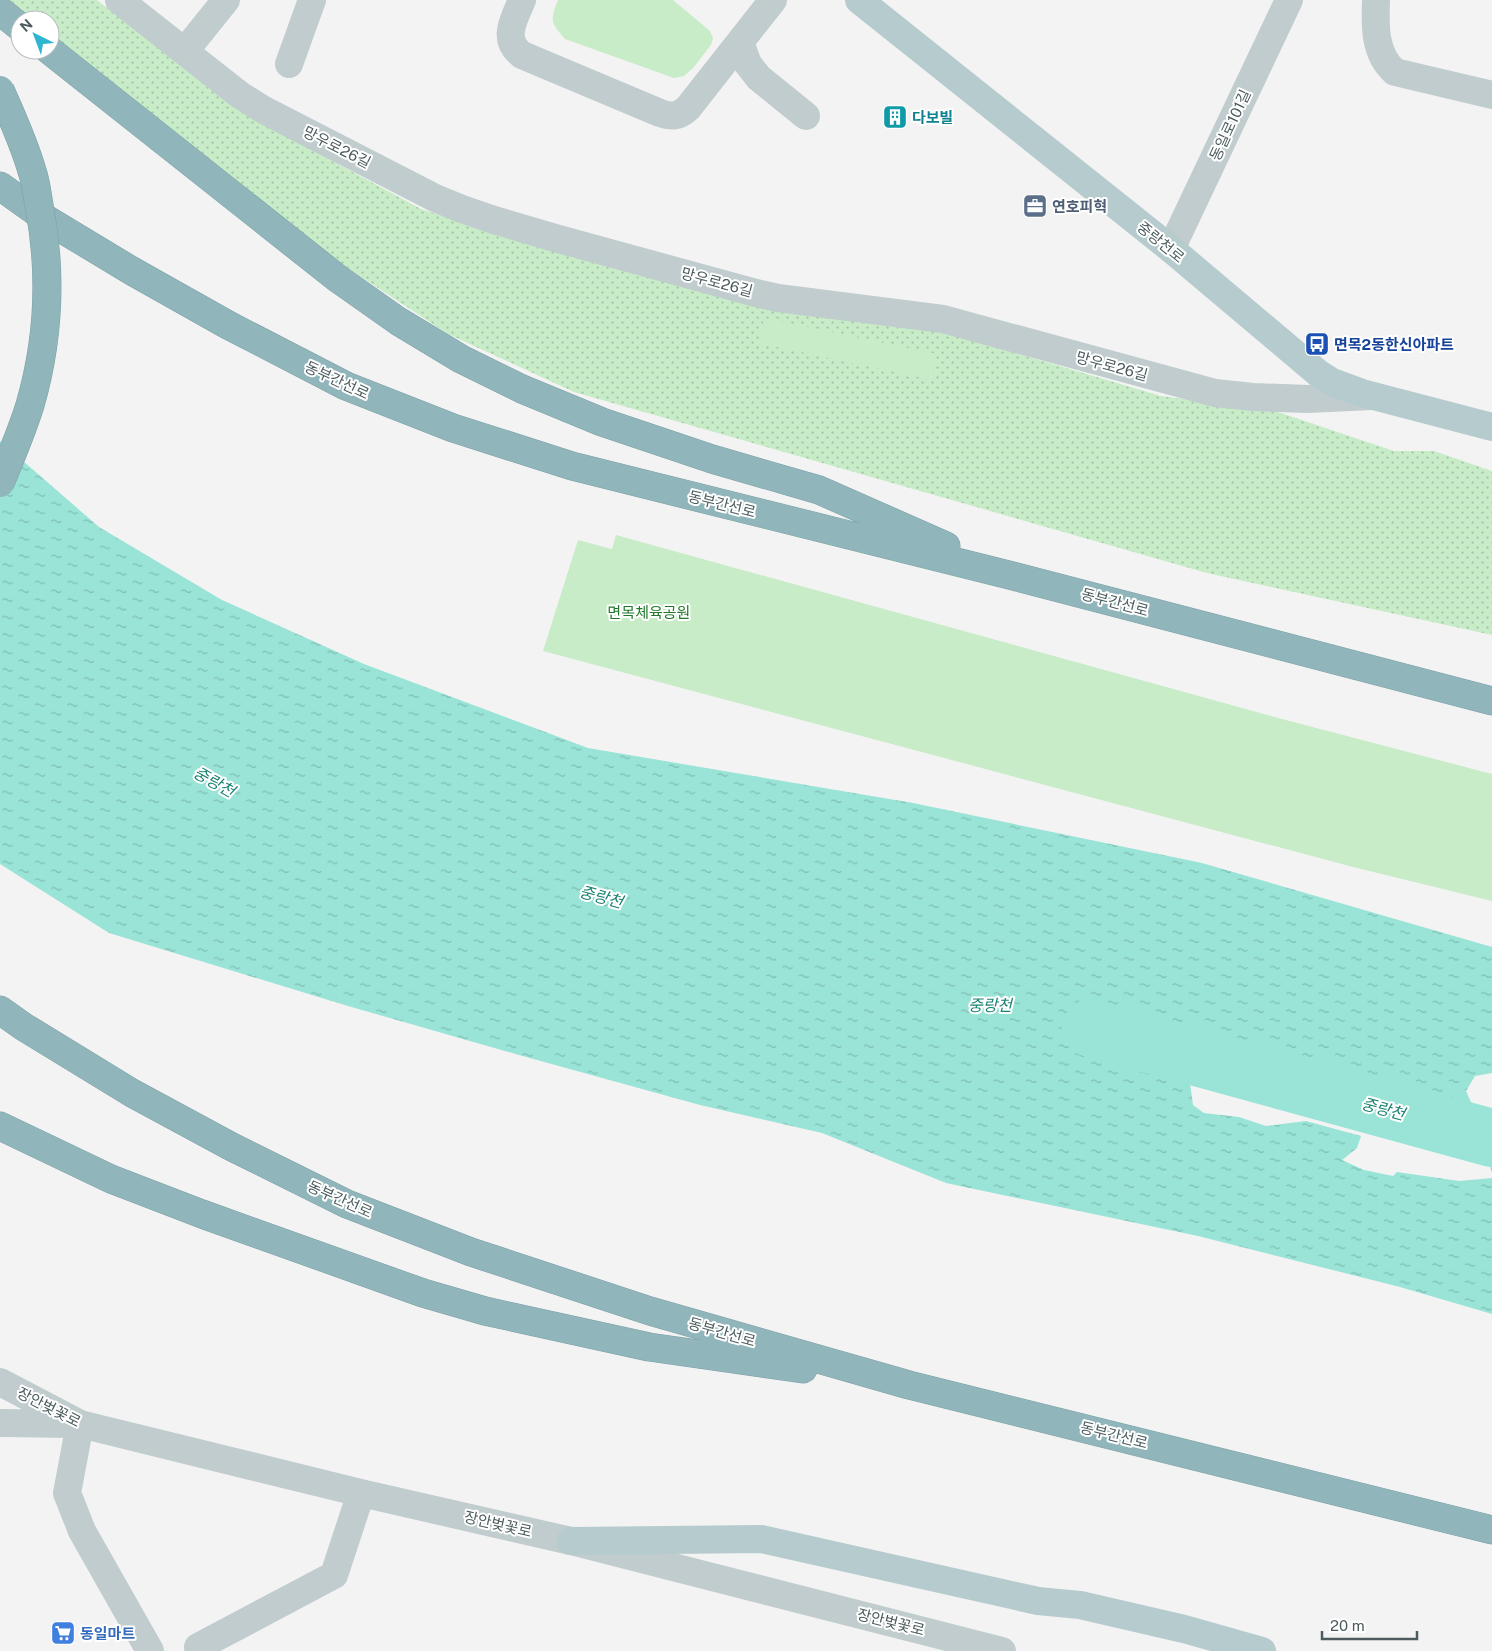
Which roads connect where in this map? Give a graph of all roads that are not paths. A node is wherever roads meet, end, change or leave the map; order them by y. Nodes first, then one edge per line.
1 (119, 0) edge
2 (226, 0) edge
3 (312, 0) edge
4 (522, 0) edge
5 (773, 0) edge
6 (859, 0) edge
7 (1290, 0) edge
8 (1376, 0) edge
9 (0, 11) edge
10 (10, 19) edge
11 (740, 42) junction
12 (185, 51) junction
13 (60, 59) edge
14 (289, 64) dead end
15 (0, 90) edge
16 (1492, 95) edge
17 (806, 116) dead end
18 (0, 186) edge
19 (1171, 249) junction
20 (1372, 396) junction
21 (1492, 427) edge
22 (0, 483) edge
23 (1013, 576) junction
24 (1492, 701) edge
25 (0, 1010) edge
26 (0, 1126) edge
27 (0, 1382) edge
28 (909, 1385) junction
29 (0, 1423) edge
30 (80, 1424) junction
31 (361, 1493) junction
32 (1492, 1530) edge
33 (571, 1541) junction
34 (198, 1647) dead end
35 (150, 1651) edge
36 (1002, 1651) edge
37 (1262, 1651) edge

1 - 12 street, 망우로26길
2 - 12 street
3 - 14 street
4 - 11 street
5 - 11 street
6 - 19 main road, 중랑천로
7 - 19 street, 동일로101길
8 - 16 street
9 - 10 highway
11 - 17 street
12 - 20 street, 망우로26길
13 - 23 highway
15 - 22 highway, bridge
18 - 23 highway, 동부간선로
19 - 20 main road, 중랑천로
20 - 21 main road, 중랑천로
23 - 24 highway, 동부간선로
25 - 28 highway, 동부간선로
26 - 28 highway
27 - 30 street, 장안벚꽃로
28 - 32 highway, 동부간선로
29 - 30 street
30 - 31 street, 장안벚꽃로
30 - 35 street
31 - 33 street, 장안벚꽃로
31 - 34 street
33 - 36 street, 장안벚꽃로
33 - 37 main road

